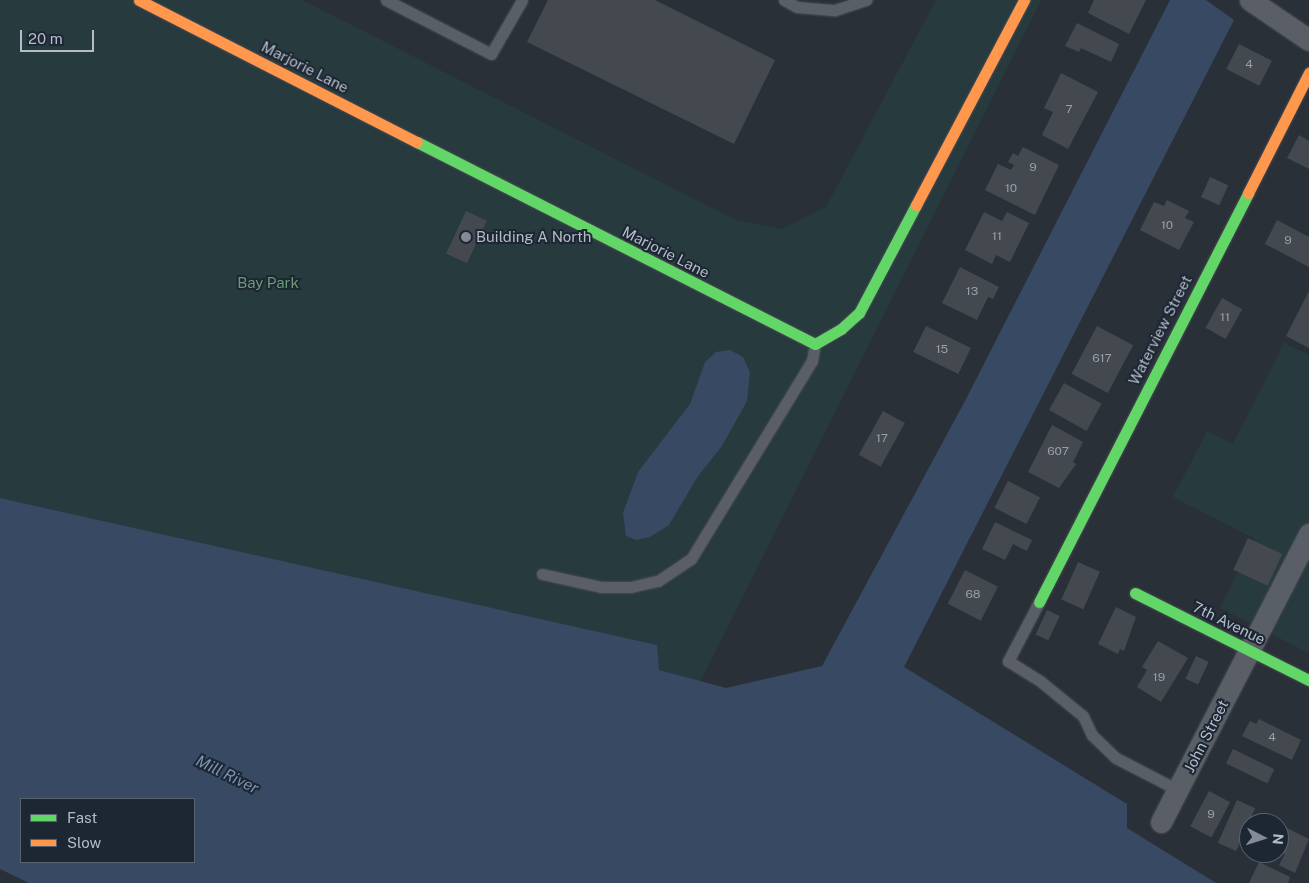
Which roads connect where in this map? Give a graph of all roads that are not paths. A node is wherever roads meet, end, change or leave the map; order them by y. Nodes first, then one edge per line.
1 (139, 0) edge
2 (386, 0) edge
3 (522, 0) edge
4 (784, 0) edge
5 (866, 0) edge
6 (1024, 0) edge
7 (1250, 0) edge
8 (1309, 40) edge
9 (1309, 72) edge
10 (815, 344) junction
11 (1309, 534) edge
12 (542, 574) dead end
13 (1135, 593) dead end
14 (1039, 602) joint
15 (1250, 650) junction
16 (1309, 680) edge
17 (1178, 790) junction
18 (1161, 822) dead end

1 - 10 street, Marjorie Lane
2 - 3 lane
4 - 5 lane
6 - 10 street
7 - 8 street
9 - 14 street, Waterview Street
10 - 12 lane
11 - 15 street, John Street
13 - 15 street, 7th Avenue
14 - 17 lane
15 - 16 street, 7th Avenue
15 - 17 street, John Street
17 - 18 street, John Street

